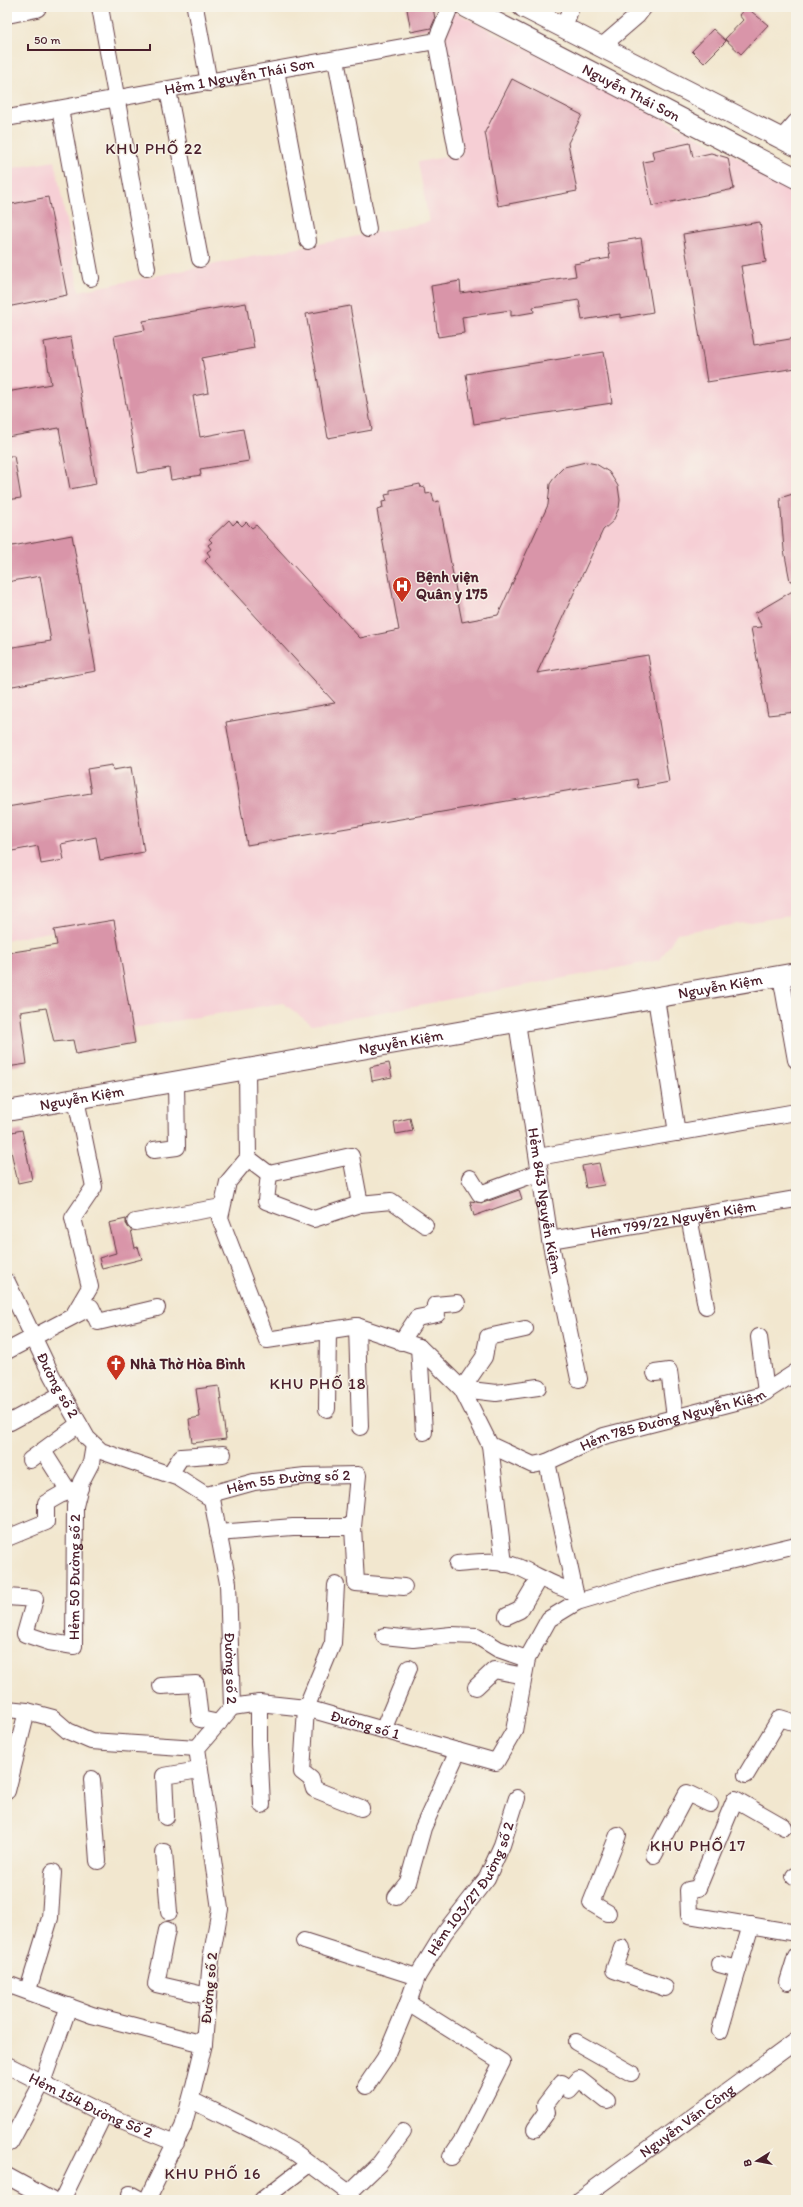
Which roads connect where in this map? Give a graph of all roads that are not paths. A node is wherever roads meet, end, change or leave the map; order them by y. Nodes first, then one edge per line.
1 (36, 7) edge
2 (100, 7) edge
3 (195, 7) edge
4 (450, 7) edge
5 (466, 7) edge
6 (523, 7) edge
7 (571, 7) edge
8 (644, 7) edge
9 (7, 14) edge
10 (564, 28) junction
11 (436, 41) junction
12 (601, 47) junction
13 (336, 60) junction
14 (276, 70) junction
15 (209, 82) junction
16 (168, 90) junction
17 (117, 99) junction
18 (60, 109) junction
19 (7, 118) edge
20 (796, 122) edge
21 (789, 142) edge
22 (457, 151) dead end
23 (796, 178) edge
24 (368, 229) dead end
25 (308, 241) dead end
26 (200, 259) dead end
27 (147, 268) dead end
28 (91, 278) dead end
29 (788, 974) edge
30 (656, 998) junction
31 (517, 1022) junction
32 (796, 1060) edge
33 (247, 1069) junction
34 (176, 1082) junction
35 (76, 1099) junction
36 (7, 1111) edge
37 (796, 1112) edge
38 (677, 1133) junction
39 (154, 1150) dead end
40 (248, 1158) junction
41 (539, 1164) junction
42 (269, 1174) junction
43 (470, 1178) dead end
44 (796, 1199) edge
45 (360, 1204) junction
46 (222, 1207) junction
47 (689, 1217) junction
48 (135, 1222) dead end
49 (425, 1225) dead end
50 (550, 1240) junction
51 (7, 1282) edge
52 (457, 1303) dead end
53 (706, 1306) dead end
54 (157, 1308) dead end
55 (73, 1316) junction
56 (356, 1326) junction
57 (525, 1329) dead end
58 (328, 1330) junction
59 (759, 1337) dead end
60 (34, 1338) junction
61 (402, 1342) junction
62 (419, 1347) junction
63 (7, 1351) edge
64 (796, 1372) edge
65 (654, 1373) dead end
66 (579, 1379) dead end
67 (538, 1387) dead end
68 (462, 1389) junction
69 (766, 1392) junction
70 (62, 1394) junction
71 (327, 1409) dead end
72 (675, 1417) junction
73 (7, 1420) edge
74 (79, 1424) junction
75 (360, 1427) dead end
76 (424, 1432) dead end
77 (94, 1445) junction
78 (490, 1445) junction
79 (43, 1451) junction
80 (223, 1454) dead end
81 (30, 1460) dead end
82 (547, 1462) junction
83 (170, 1474) junction
84 (74, 1490) junction
85 (207, 1495) junction
86 (352, 1527) junction
87 (218, 1533) junction
88 (7, 1538) edge
89 (796, 1545) edge
90 (457, 1564) dead end
91 (504, 1564) junction
92 (539, 1578) junction
93 (336, 1585) dead end
94 (404, 1587) dead end
95 (7, 1597) edge
96 (576, 1597) junction
97 (507, 1616) dead end
98 (384, 1636) dead end
99 (527, 1659) junction
100 (409, 1668) dead end
101 (524, 1676) junction
102 (161, 1686) dead end
103 (476, 1687) dead end
104 (259, 1703) junction
105 (232, 1707) junction
106 (306, 1708) junction
107 (7, 1709) edge
108 (27, 1711) junction
109 (218, 1723) junction
110 (796, 1723) edge
111 (383, 1730) junction
112 (197, 1748) junction
113 (458, 1751) junction
114 (199, 1770) junction
115 (746, 1775) dead end
116 (92, 1779) dead end
117 (7, 1787) edge
118 (517, 1798) dead end
119 (710, 1804) dead end
120 (262, 1805) dead end
121 (361, 1808) dead end
122 (166, 1817) dead end
123 (784, 1827) dead end
124 (618, 1834) dead end
125 (164, 1852) dead end
126 (654, 1855) dead end
127 (98, 1861) dead end
128 (53, 1872) dead end
129 (396, 1897) dead end
130 (169, 1912) dead end
131 (608, 1913) dead end
132 (751, 1926) junction
133 (166, 1930) dead end
134 (796, 1933) edge
135 (304, 1941) dead end
136 (622, 1948) dead end
137 (796, 1956) edge
138 (719, 1964) dead end
139 (738, 1969) junction
140 (417, 1977) junction
141 (788, 1982) dead end
142 (7, 1984) edge
143 (665, 1988) dead end
144 (28, 1990) junction
145 (208, 1996) junction
146 (408, 2004) junction
147 (69, 2006) junction
148 (720, 2031) dead end
149 (796, 2041) edge
150 (576, 2042) dead end
151 (204, 2044) junction
152 (7, 2065) edge
153 (631, 2073) dead end
154 (42, 2083) junction
155 (366, 2086) dead end
156 (191, 2100) junction
157 (608, 2101) dead end
158 (104, 2114) junction
159 (535, 2129) dead end
160 (403, 2132) dead end
161 (10, 2143) dead end
162 (176, 2143) junction
163 (451, 2157) dead end
164 (309, 2164) junction
165 (7, 2176) edge
166 (352, 2196) edge
167 (51, 2200) edge
168 (62, 2200) edge
169 (148, 2200) edge
170 (262, 2200) edge
171 (579, 2200) edge

1 - 9 main road
2 - 17 street
3 - 15 street
4 - 11 street
5 - 23 main road, Nguyễn Thái Sơn
6 - 10 main road, Nguyễn Thái Sơn
7 - 10 street
8 - 12 street
10 - 12 main road, Nguyễn Thái Sơn
11 - 13 street, Hẻm 1 Nguyễn Thái Sơn
11 - 22 street
12 - 21 main road, Nguyễn Thái Sơn
13 - 14 street, Hẻm 1 Nguyễn Thái Sơn
13 - 24 street
14 - 15 street, Hẻm 1 Nguyễn Thái Sơn
14 - 25 street
15 - 16 street, Hẻm 1 Nguyễn Thái Sơn
16 - 17 street, Hẻm 1 Nguyễn Thái Sơn
16 - 26 street
17 - 18 street, Hẻm 1 Nguyễn Thái Sơn
17 - 27 street
18 - 19 street, Hẻm 1 Nguyễn Thái Sơn
18 - 28 street
20 - 21 street
29 - 30 main road, Nguyễn Kiệm
29 - 32 street
30 - 31 main road, Nguyễn Kiệm
30 - 38 street
31 - 33 main road, Nguyễn Kiệm
31 - 41 street, Hẻm 843 Nguyễn Kiệm
33 - 34 main road, Nguyễn Kiệm
33 - 40 street
34 - 35 main road, Nguyễn Kiệm
34 - 39 street
35 - 36 main road, Nguyễn Kiệm
35 - 55 street
37 - 38 street
38 - 41 street
40 - 42 street
40 - 46 street
41 - 43 street
41 - 50 street, Hẻm 843 Nguyễn Kiệm
42 - 45 street
42 - 45 street
44 - 47 street, Hẻm 799/22 Nguyễn Kiệm
45 - 49 street
46 - 48 street
46 - 58 street
47 - 50 street, Hẻm 799/22 Nguyễn Kiệm
47 - 53 street
50 - 66 street, Hẻm 843 Nguyễn Kiệm
51 - 60 street, Đường số 2
52 - 61 street
54 - 55 street
55 - 60 street
56 - 58 street
56 - 61 street
56 - 75 street
57 - 68 street
58 - 71 street
59 - 69 street
60 - 63 street
60 - 70 street, Đường số 2
61 - 62 street
62 - 68 street
62 - 76 street
64 - 69 street, Hẻm 785 Đường Nguyễn Kiệm
65 - 72 street
67 - 68 street
68 - 78 street
69 - 72 street, Hẻm 785 Đường Nguyễn Kiệm
70 - 73 street
70 - 74 street, Đường số 2
72 - 82 street, Hẻm 785 Đường Nguyễn Kiệm
74 - 77 street, Đường số 2
74 - 79 street
77 - 83 street, Đường số 2
77 - 84 street, Hẻm 50 Đường số 2
78 - 82 street
78 - 91 street
79 - 81 street
79 - 84 street
80 - 83 street
82 - 96 street
83 - 85 street, Đường số 2
84 - 88 street
84 - 95 street, Hẻm 50 Đường số 2
85 - 86 street, Hẻm 55 Đường số 2
85 - 87 street, Đường số 2
86 - 87 street
86 - 94 street, Hẻm 55 Đường số 2
87 - 105 street, Đường số 2
89 - 96 street
90 - 91 street
91 - 92 street
92 - 96 street
92 - 97 street
93 - 106 street
96 - 99 street
98 - 99 street
99 - 101 street
100 - 111 street
101 - 103 street
101 - 113 street, Đường số 1
102 - 109 street
104 - 105 street, Đường số 1
104 - 106 street, Đường số 1
104 - 120 street
105 - 109 street, Đường số 2
106 - 111 street, Đường số 1
106 - 121 street
107 - 108 street
108 - 112 street
108 - 117 street
109 - 112 street, Đường số 2
110 - 115 street
111 - 113 street, Đường số 1
112 - 114 street, Đường số 2
113 - 129 street
114 - 122 street
114 - 145 street, Đường số 2
116 - 127 street
118 - 140 street, Hẻm 103/27 Đường số 2
119 - 126 street
123 - 132 street
124 - 131 street
125 - 130 street
128 - 144 street
132 - 134 street
132 - 139 street
133 - 145 street
135 - 140 street
136 - 143 street
137 - 141 street
138 - 139 street
139 - 148 street
140 - 146 street, Hẻm 103/27 Đường số 2
142 - 144 street
144 - 147 street
145 - 151 street, Đường số 2
146 - 155 street, Hẻm 103/27 Đường số 2
146 - 163 street
147 - 151 street
147 - 154 street
149 - 171 street, Nguyễn Văn Công
150 - 153 street
151 - 156 street, Đường số 2
152 - 154 street, Hẻm 154 Đường Số 2
154 - 158 street, Hẻm 154 Đường Số 2
154 - 161 street
156 - 162 street, Đường số 2
156 - 164 street
157 - 159 street
158 - 162 street, Hẻm 154 Đường Số 2
158 - 168 street
160 - 166 street
162 - 169 street, Đường số 2
164 - 166 street
164 - 170 street
165 - 167 street

